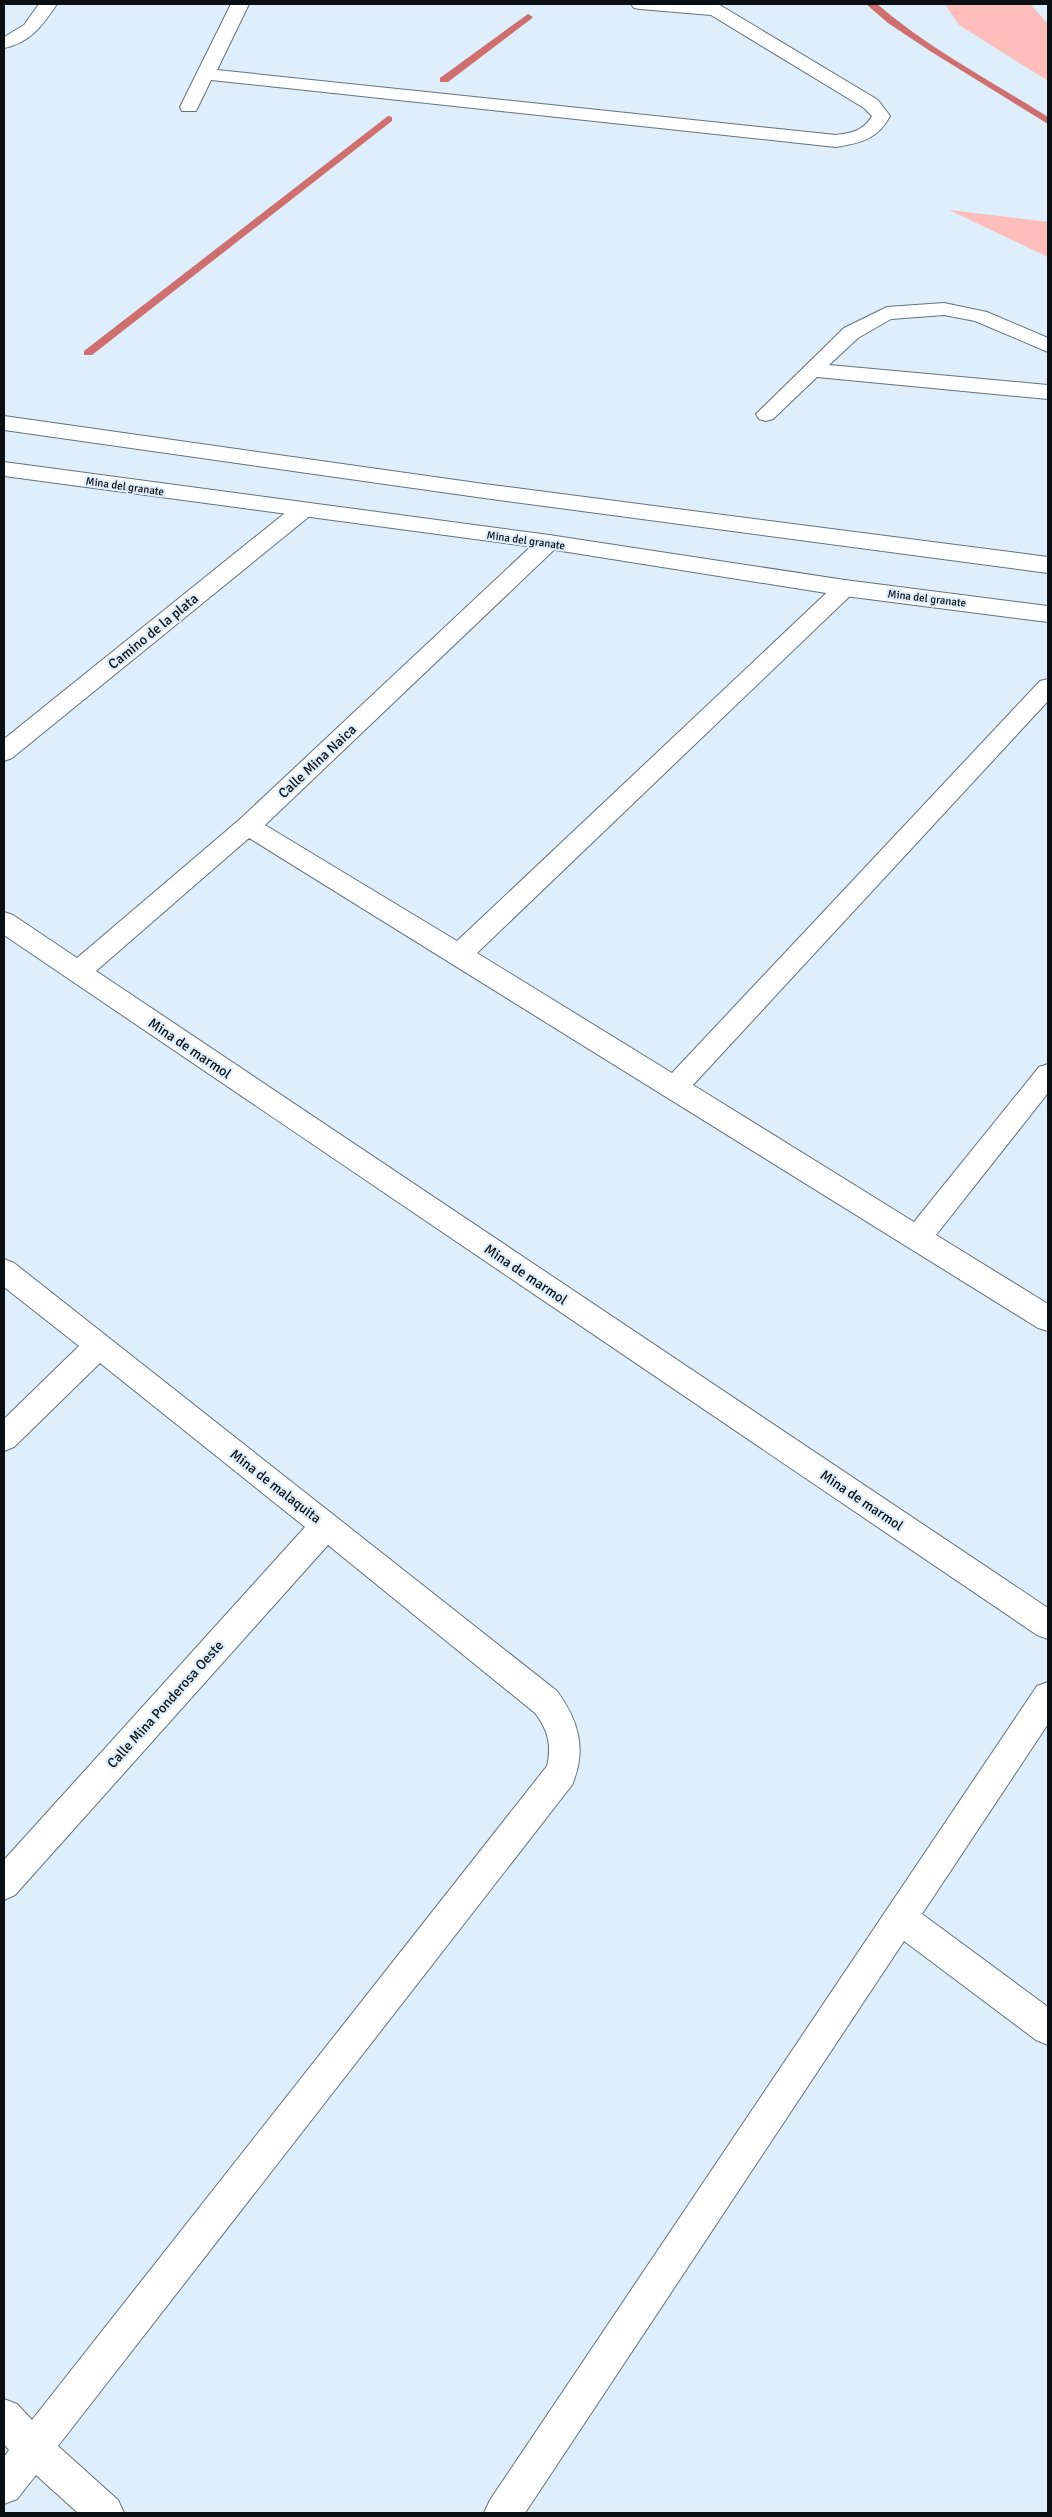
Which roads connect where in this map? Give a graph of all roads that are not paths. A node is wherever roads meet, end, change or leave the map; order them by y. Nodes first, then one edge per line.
1 (48, 4) edge
2 (240, 4) edge
3 (640, 4) edge
4 (712, 7) edge
5 (4, 44) edge
6 (205, 74) junction
7 (189, 107) dead end
8 (1048, 346) edge
9 (812, 370) junction
10 (1048, 392) edge
11 (766, 414) dead end
12 (4, 424) edge
13 (4, 469) edge
14 (303, 510) junction
15 (549, 542) junction
16 (1048, 565) edge
17 (845, 588) junction
18 (1048, 614) edge
19 (1048, 687) edge
20 (4, 752) edge
21 (248, 826) junction
22 (4, 922) edge
23 (459, 954) junction
24 (78, 972) junction
25 (1048, 1074) edge
26 (674, 1088) junction
27 (917, 1238) junction
28 (4, 1272) edge
29 (1048, 1319) edge
30 (98, 1346) junction
31 (4, 1438) edge
32 (326, 1525) junction
33 (1048, 1625) edge
34 (1048, 1697) edge
35 (4, 1884) edge
36 (900, 1918) junction
37 (1048, 2028) edge
38 (4, 2417) edge
39 (33, 2448) junction
40 (4, 2486) edge
41 (105, 2513) edge
42 (503, 2513) edge

1 - 5 street
2 - 6 street
3 - 4 street
4 - 6 street
6 - 7 street
8 - 9 street
9 - 10 street
9 - 11 street
12 - 16 street
13 - 14 street, Mina del granate
14 - 15 street, Mina del granate
14 - 20 street, Camino de la plata
15 - 17 street, Mina del granate
15 - 21 street, Calle Mina Naica
17 - 18 street, Mina del granate
17 - 23 street
19 - 26 street
21 - 23 street
21 - 24 street, Calle Mina Naica
22 - 24 street, Mina de marmol
23 - 26 street
24 - 33 street, Mina de marmol
25 - 27 street
26 - 27 street
27 - 29 street
28 - 30 street, Mina de malaquita
30 - 31 street
30 - 32 street, Mina de malaquita
32 - 35 street, Calle Mina Ponderosa Oeste
32 - 39 street, Mina de malaquita
34 - 36 street
36 - 37 street
36 - 42 street
38 - 39 street
39 - 40 street, Mina de malaquita
39 - 41 street

